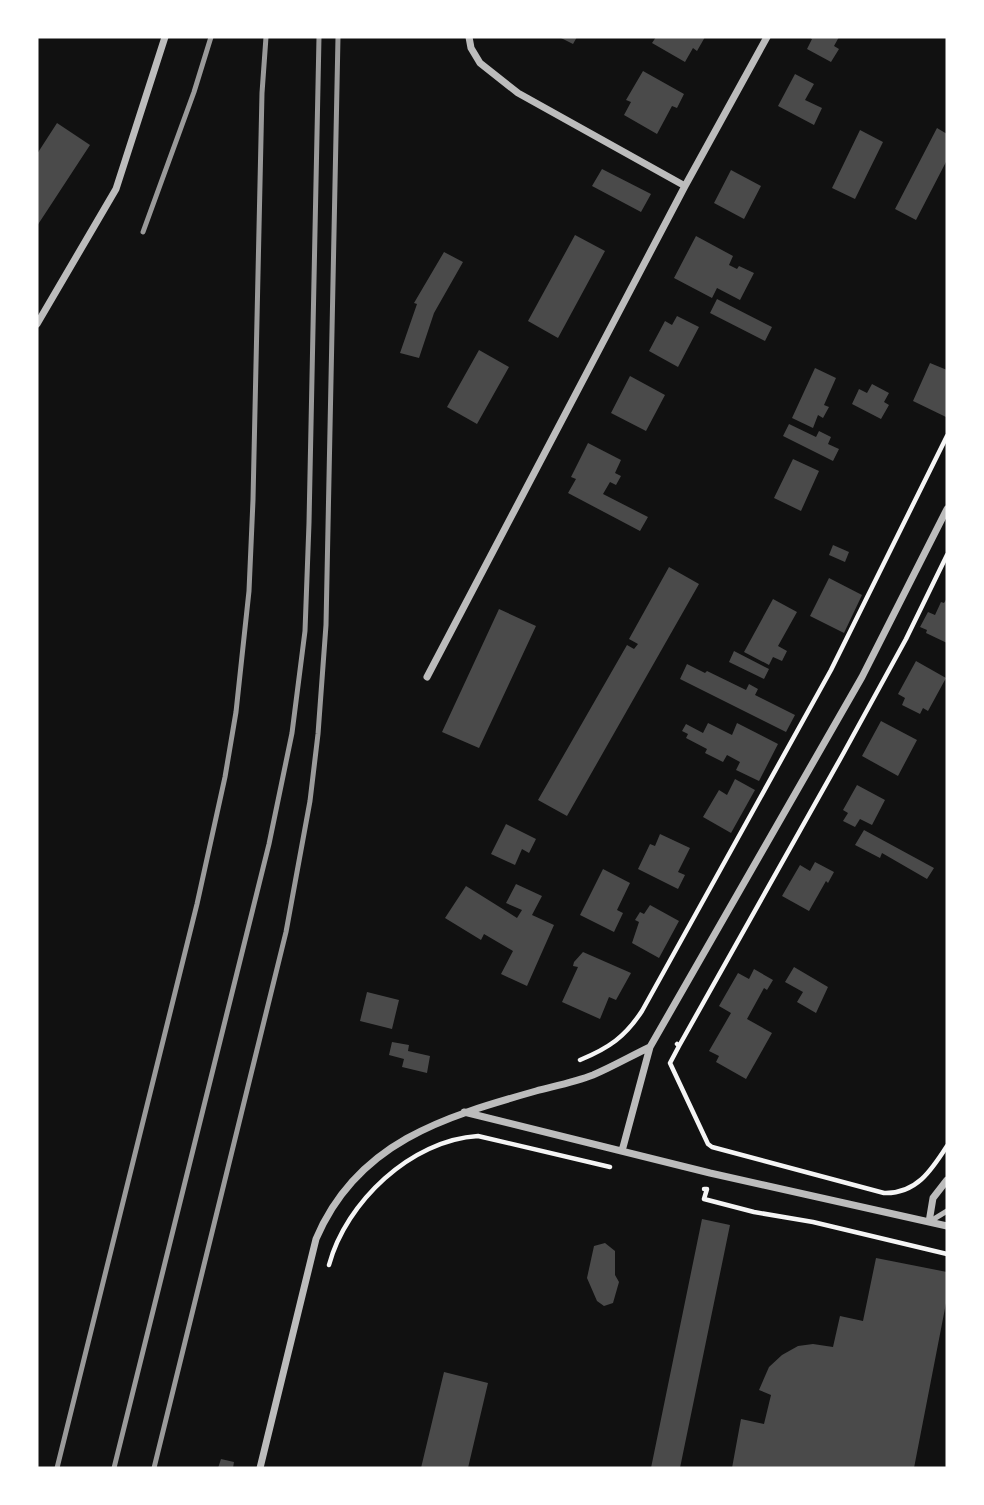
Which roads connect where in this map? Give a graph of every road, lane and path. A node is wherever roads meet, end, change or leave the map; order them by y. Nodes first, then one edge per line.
1 (165, 37) edge
2 (469, 37) edge
3 (767, 37) edge
4 (685, 186) junction
5 (37, 324) edge
6 (947, 436) edge
7 (947, 509) edge
8 (947, 555) edge
9 (427, 677) dead end
10 (636, 1020) junction
11 (642, 1023) dead end
12 (650, 1047) junction
13 (573, 1063) dead end
14 (464, 1112) junction
15 (947, 1146) edge
16 (622, 1151) junction
17 (612, 1168) dead end
18 (947, 1180) edge
19 (694, 1187) dead end
20 (947, 1212) edge
21 (929, 1222) junction
22 (947, 1226) edge
23 (947, 1254) edge
24 (328, 1268) dead end
25 (260, 1468) edge

1 - 5 street
2 - 4 street
3 - 4 street
4 - 9 street
6 - 10 path
7 - 12 street
8 - 15 path
10 - 11 path
10 - 13 path
12 - 14 street
12 - 16 street
14 - 16 street
14 - 25 street
16 - 21 street
17 - 24 path
18 - 21 street
19 - 23 path
20 - 21 lane
21 - 22 street

